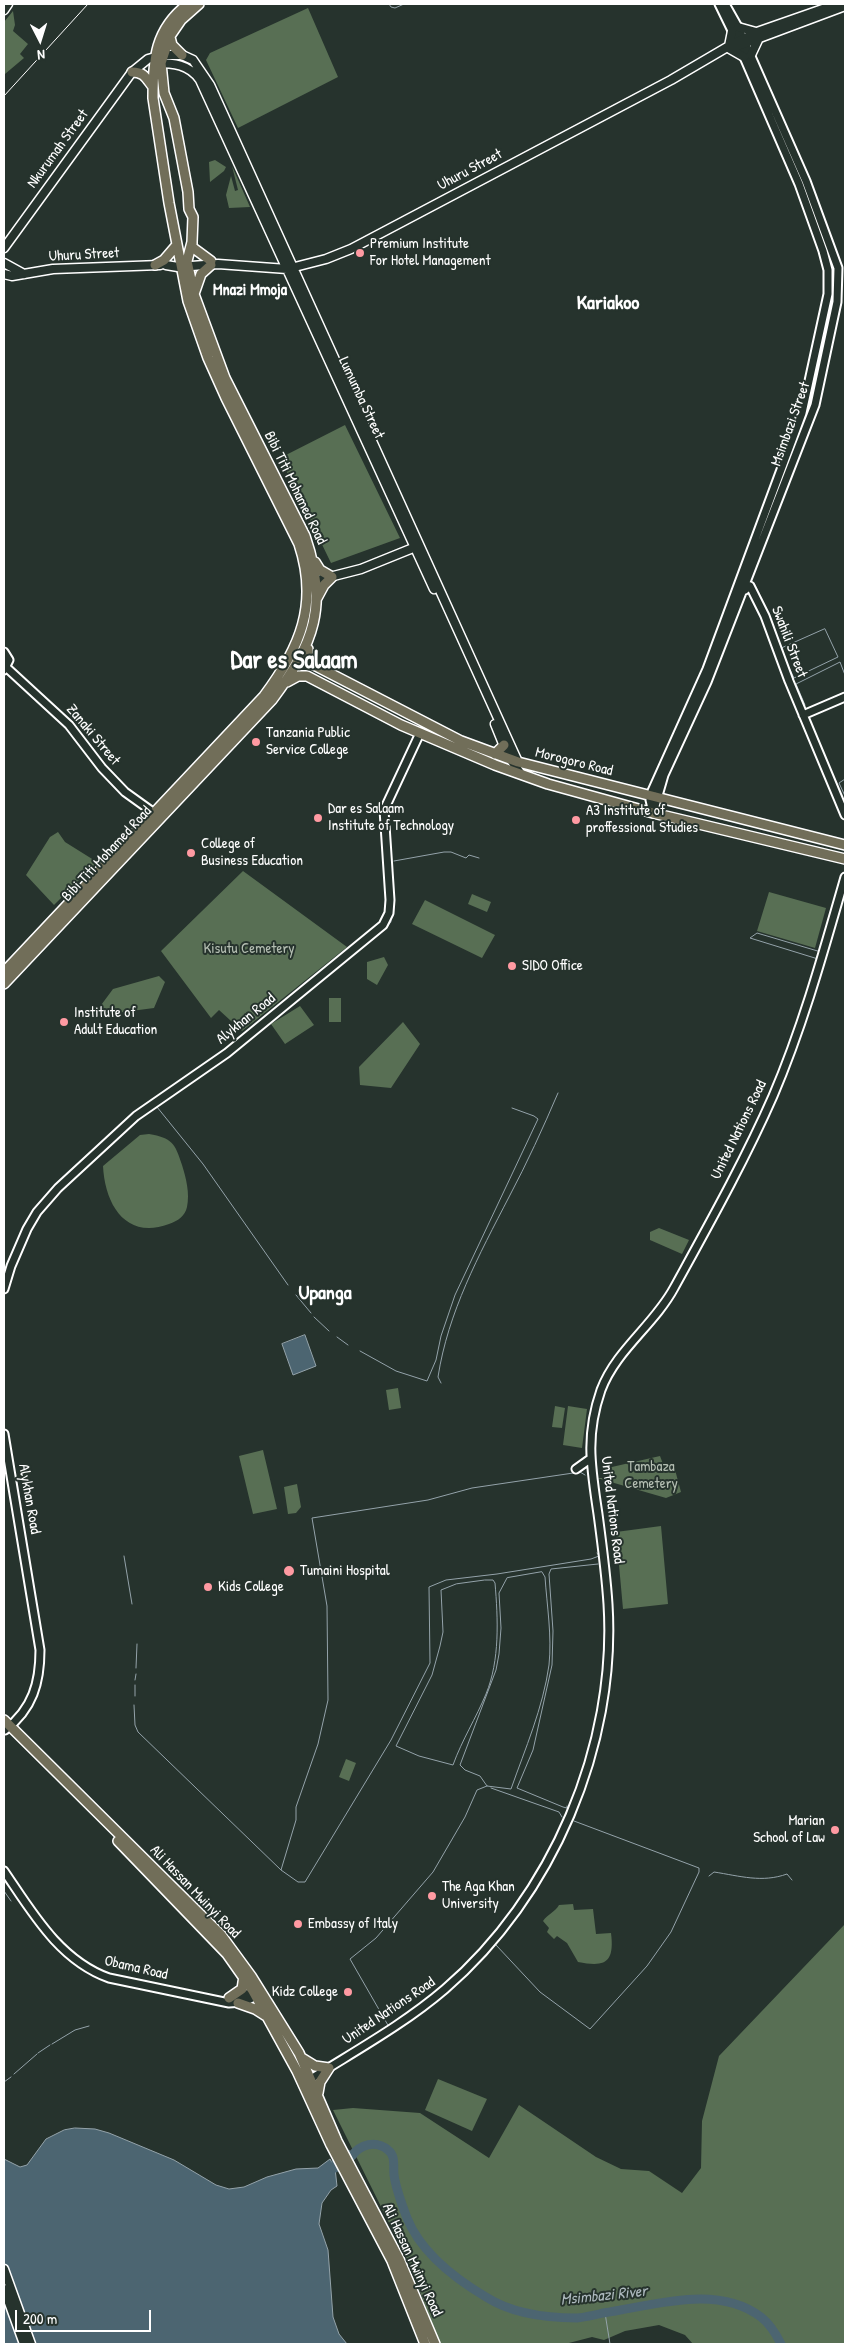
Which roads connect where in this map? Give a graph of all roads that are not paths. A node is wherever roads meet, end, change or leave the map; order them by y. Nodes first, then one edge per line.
1 (8, 4) edge
2 (188, 4) edge
3 (199, 4) edge
4 (719, 4) edge
5 (725, 4) edge
6 (837, 4) edge
7 (845, 6) edge
8 (4, 10) edge
9 (735, 29) junction
10 (758, 35) junction
11 (170, 36) junction
12 (741, 42) junction
13 (729, 47) junction
14 (182, 55) junction
15 (747, 56) junction
16 (158, 59) junction
17 (134, 70) junction
18 (153, 87) junction
19 (192, 242) junction
20 (4, 246) edge
21 (176, 246) junction
22 (4, 263) edge
23 (214, 263) junction
24 (184, 264) junction
25 (155, 265) junction
26 (290, 268) junction
27 (4, 269) edge
28 (4, 274) edge
29 (24, 274) junction
30 (194, 294) junction
31 (417, 547) junction
32 (312, 557) junction
33 (332, 577) junction
34 (312, 582) junction
35 (744, 590) junction
36 (316, 598) junction
37 (309, 641) junction
38 (4, 652) edge
39 (5, 669) edge
40 (284, 685) junction
41 (845, 697) edge
42 (804, 715) junction
43 (420, 732) junction
44 (504, 745) junction
45 (496, 754) junction
46 (514, 761) junction
47 (521, 774) junction
48 (654, 796) junction
49 (653, 813) junction
50 (157, 815) junction
51 (845, 815) edge
52 (845, 837) edge
53 (828, 840) junction
54 (845, 845) edge
55 (841, 859) edge
56 (845, 867) edge
57 (845, 877) edge
58 (4, 972) edge
59 (4, 984) edge
60 (4, 1289) edge
61 (4, 1434) edge
62 (590, 1459) junction
63 (576, 1469) dead end
64 (6, 1726) edge
65 (4, 1870) edge
66 (244, 1976) junction
67 (258, 1992) junction
68 (229, 1998) junction
69 (218, 1999) junction
70 (238, 2003) junction
71 (270, 2020) junction
72 (299, 2054) junction
73 (329, 2068) junction
74 (307, 2081) junction
75 (318, 2095) junction
76 (334, 2143) junction
77 (360, 2189) junction
78 (4, 2269) edge
79 (4, 2288) edge
80 (24, 2344) edge
81 (32, 2344) edge
82 (425, 2344) edge
83 (435, 2344) edge

1 - 8 main road
2 - 16 highway
3 - 11 highway
4 - 9 street
5 - 9 street
6 - 10 main road, Uhuru Street
7 - 10 main road, Uhuru Street
9 - 10 main road
9 - 12 street
9 - 13 main road
10 - 12 main road, Uhuru Street
10 - 15 main road
11 - 14 highway
11 - 16 highway
12 - 13 main road, Uhuru Street
12 - 15 street
13 - 15 main road
13 - 26 main road, Uhuru Street
14 - 16 main road
14 - 26 main road, Lumumba Street
15 - 35 street, Msimbazi Street
15 - 48 street, Msimbazi Street
16 - 17 main road, Nkurumah Street
16 - 18 highway, Bibi Titi Mohamed Road
16 - 19 highway, Bibi Titi Mohamed Road
16 - 26 main road, Lumumba Street
17 - 18 highway
17 - 20 main road, Nkurumah Street
18 - 21 highway, Bibi Titi Mohamed Road
19 - 23 highway
19 - 24 highway, Bibi Titi Mohamed Road
21 - 24 highway, Bibi Titi Mohamed Road
21 - 25 highway
22 - 27 main road
22 - 29 main road
23 - 24 main road, Uhuru Street
23 - 26 main road, Uhuru Street
23 - 30 highway
24 - 25 main road, Uhuru Street
24 - 30 highway, Bibi Titi Mohamed Road
24 - 34 highway, Bibi Titi Mohamed Road
25 - 29 main road, Uhuru Street
26 - 31 main road, Lumumba Street
28 - 29 main road, Uhuru Street
30 - 32 highway, Bibi Titi Mohamed Road
31 - 33 main road
31 - 44 main road, Lumumba Street
31 - 46 main road, Lumumba Street
32 - 33 highway
32 - 34 highway, Bibi Titi Mohamed Road
33 - 34 main road
33 - 36 highway
34 - 36 highway, Bibi Titi Mohamed Road
34 - 50 highway, Bibi Titi Mohamed Road
35 - 42 street, Swahili Street
35 - 48 street, Msimbazi Street
36 - 37 highway, Bibi Titi Mohamed Road
37 - 40 highway, Bibi Titi Mohamed Road
37 - 45 highway, Morogoro Road
38 - 39 street
39 - 50 street, Zanaki Street
40 - 43 highway, Morogoro Road
40 - 50 highway, Bibi Titi Mohamed Road
41 - 42 street
42 - 51 street
43 - 47 highway, Morogoro Road
43 - 60 street, Alykhan Road
44 - 45 highway
44 - 46 main road, Lumumba Street
45 - 46 highway, Morogoro Road
46 - 47 main road, Lumumba Street
46 - 48 highway, Morogoro Road
47 - 49 highway, Morogoro Road
48 - 49 street
48 - 53 highway, Morogoro Road
49 - 55 highway, Morogoro Road
50 - 58 highway, Bibi Titi Mohamed Road
50 - 59 highway, Bibi Titi Mohamed Road
52 - 53 highway
53 - 54 highway, Morogoro Road
55 - 56 highway
57 - 62 street, United Nations Road
61 - 64 street, Alykhan Road
62 - 63 street
62 - 73 street, United Nations Road
64 - 66 highway, Ali Hassan Mwinyi Road
64 - 67 highway, Ali Hassan Mwinyi Road
65 - 69 street, Obama Road
66 - 67 highway, Ali Hassan Mwinyi Road
66 - 68 highway
67 - 68 street
67 - 70 street
67 - 71 highway, Ali Hassan Mwinyi Road
67 - 72 highway, Ali Hassan Mwinyi Road
68 - 69 street
69 - 70 street, Obama Road
70 - 71 highway
71 - 74 highway, Ali Hassan Mwinyi Road
72 - 73 highway
72 - 74 highway, Ali Hassan Mwinyi Road
73 - 74 street, United Nations Road
73 - 75 highway
74 - 75 highway, Ali Hassan Mwinyi Road
74 - 76 highway, Ali Hassan Mwinyi Road
75 - 76 highway, Ali Hassan Mwinyi Road
76 - 77 highway
77 - 82 highway, Ali Hassan Mwinyi Road
77 - 83 highway, Ali Hassan Mwinyi Road
78 - 81 main road
79 - 80 main road

